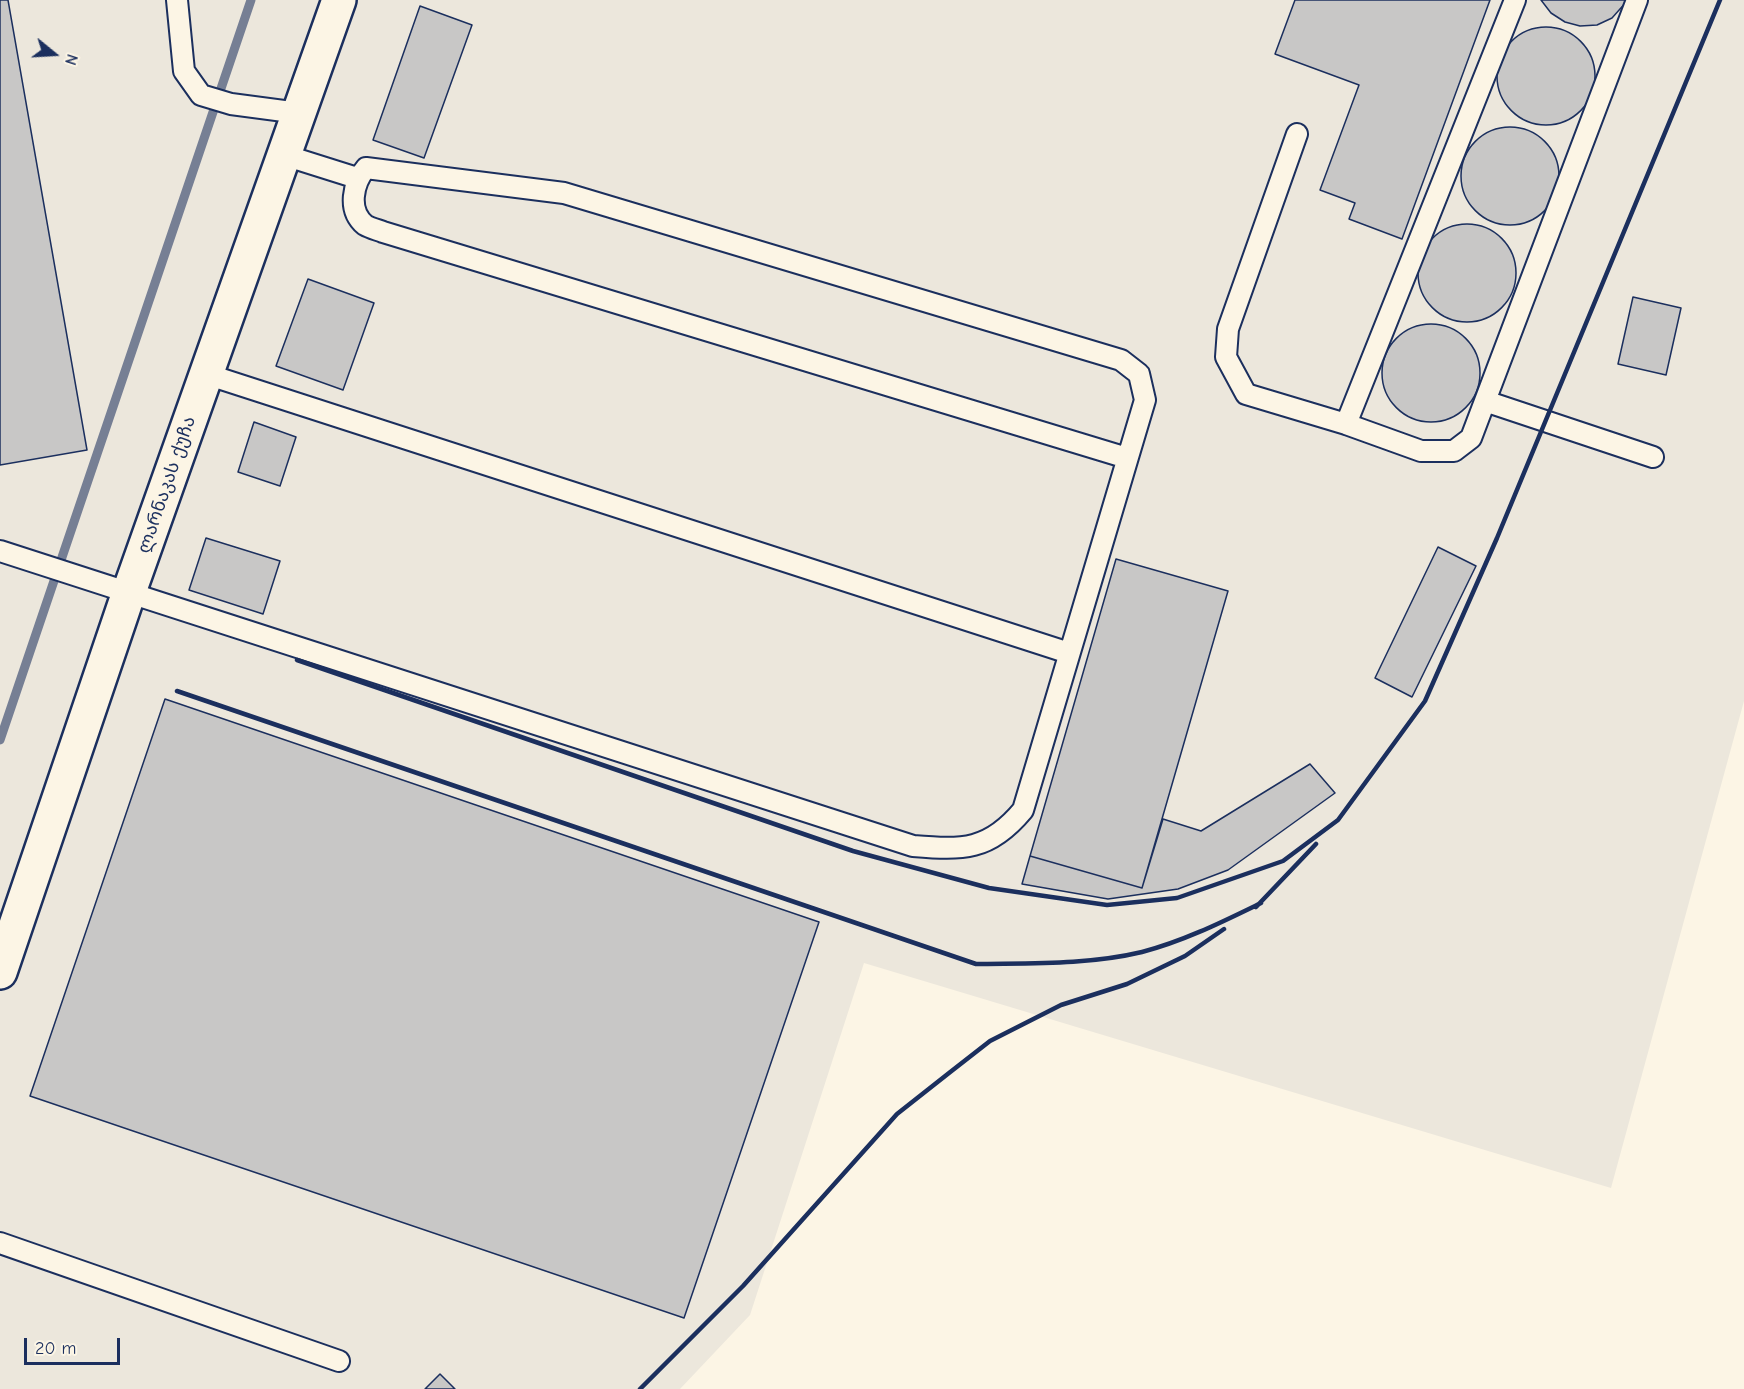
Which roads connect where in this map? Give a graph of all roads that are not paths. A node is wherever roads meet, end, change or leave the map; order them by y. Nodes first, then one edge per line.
1 (177, 0) edge
2 (339, 0) edge
3 (1515, 0) edge
4 (1637, 0) edge
5 (299, 113) junction
6 (1298, 134) dead end
7 (284, 155) junction
8 (357, 178) junction
9 (206, 375) junction
10 (1485, 401) junction
11 (1346, 424) junction
12 (1127, 458) junction
13 (1653, 458) dead end
14 (0, 551) edge
15 (129, 592) junction
16 (1070, 653) junction
17 (0, 972) edge
18 (0, 1243) edge
19 (339, 1361) dead end

1 - 5 lane
2 - 5 street, ლარნაკას ქუჩა
3 - 11 lane
4 - 10 lane
5 - 7 street, ლარნაკას ქუჩა
6 - 11 lane
7 - 8 lane
7 - 9 street, ლარნაკას ქუჩა
8 - 12 lane
8 - 12 lane
9 - 15 street, ლარნაკას ქუჩა
9 - 16 lane
10 - 11 lane
10 - 13 lane
12 - 16 lane
14 - 15 lane
15 - 16 lane
15 - 17 street, ლარნაკას ქუჩა
18 - 19 lane

